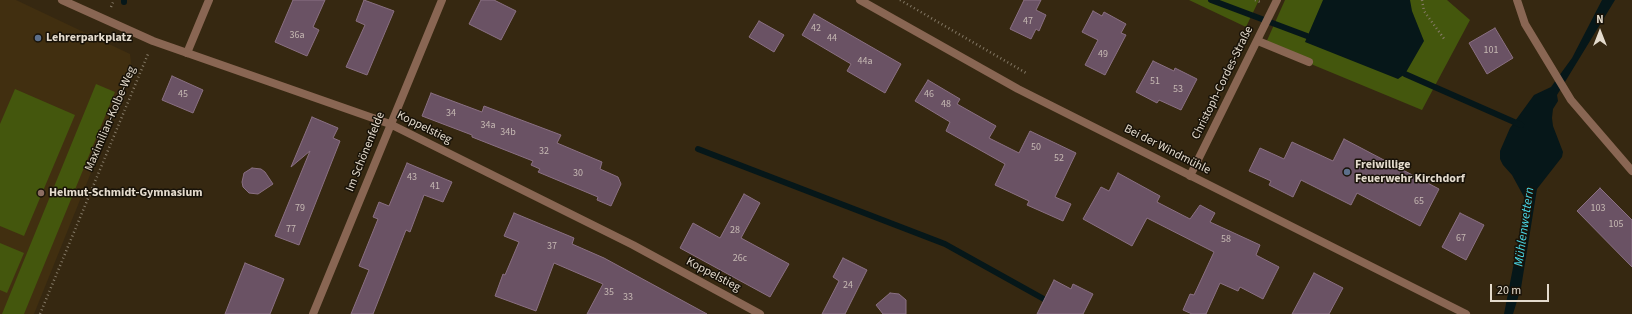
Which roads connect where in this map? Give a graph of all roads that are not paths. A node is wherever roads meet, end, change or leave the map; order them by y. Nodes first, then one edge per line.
1 (62, 0) edge
2 (209, 0) edge
3 (442, 0) edge
4 (860, 0) edge
5 (1517, 0) edge
6 (1276, 4) edge
7 (1258, 41) junction
8 (187, 53) junction
9 (1310, 62) dead end
10 (390, 124) junction
11 (1632, 171) edge
12 (1190, 176) junction
13 (312, 314) edge
14 (760, 314) edge
15 (1466, 314) edge

1 - 8 street, Koppelstieg
2 - 8 street
3 - 10 street, Im Schönenfelde
4 - 12 street, Bei der Windmühle
5 - 11 street
6 - 7 street, Christoph-Cordes-Straße
7 - 9 street
7 - 12 street, Christoph-Cordes-Straße
8 - 10 street, Koppelstieg
10 - 13 street, Im Schönenfelde
10 - 14 street, Koppelstieg
12 - 15 street, Bei der Windmühle

